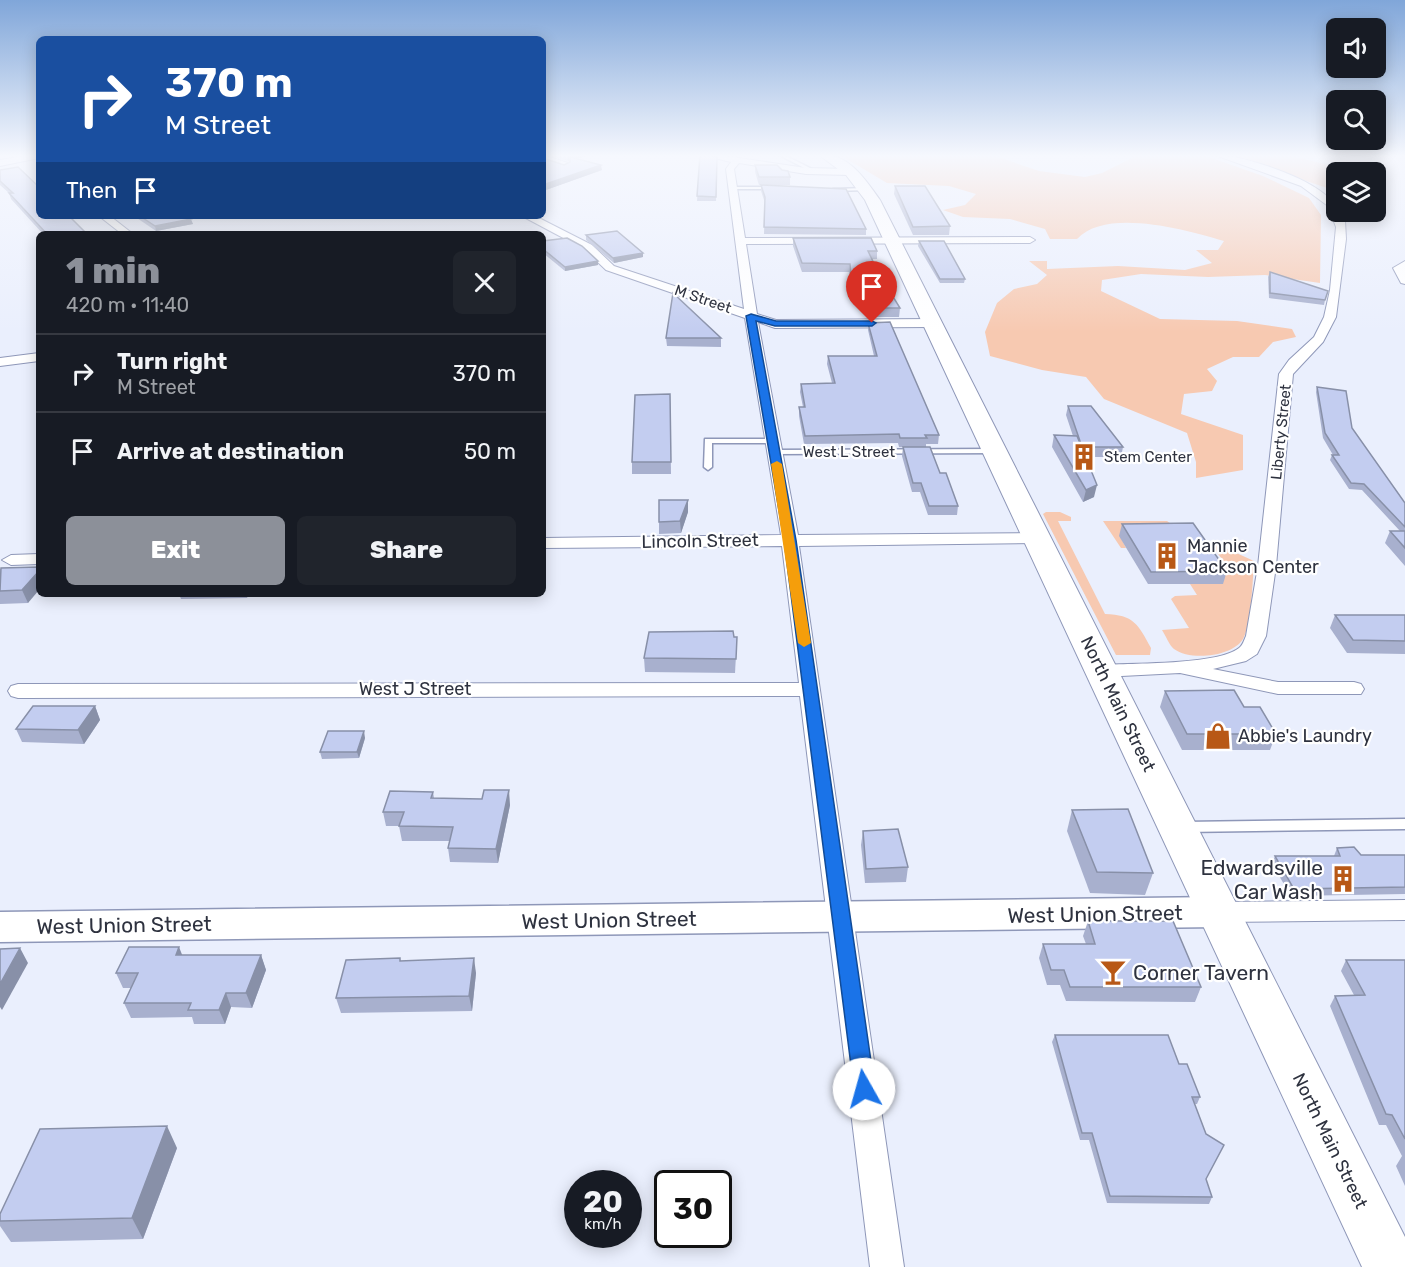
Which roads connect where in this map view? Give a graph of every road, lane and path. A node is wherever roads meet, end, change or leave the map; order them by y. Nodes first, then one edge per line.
1 (738, 214) edge
2 (870, 214) edge
3 (1338, 214) edge
4 (108, 219) edge
5 (533, 219) edge
6 (124, 231) edge
7 (1029, 240) dead end
8 (742, 241) junction
9 (892, 241) junction
10 (1405, 264) edge
11 (1405, 281) edge
12 (751, 316) junction
13 (932, 323) junction
14 (36, 357) edge
15 (0, 362) edge
16 (774, 447) junction
17 (995, 451) junction
18 (708, 467) dead end
19 (1038, 538) junction
20 (790, 540) junction
21 (546, 543) edge
22 (36, 559) edge
23 (11, 560) dead end
24 (1171, 666) junction
25 (1102, 671) junction
26 (811, 688) junction
27 (1354, 689) dead end
28 (18, 691) dead end
29 (1405, 825) edge
30 (1178, 827) junction
31 (1405, 910) edge
32 (1219, 912) junction
33 (842, 917) junction
34 (0, 927) edge
35 (887, 1267) edge
36 (1392, 1267) edge

1 - 8 street
2 - 9 main road, North Main Street
3 - 24 street, Liberty Street
4 - 6 street
5 - 12 street, M Street
7 - 9 street
8 - 9 street
8 - 12 street
9 - 13 main road, North Main Street
10 - 11 street
12 - 13 street, M Street
12 - 16 street
13 - 17 main road, North Main Street
14 - 15 street
16 - 17 lane, West L Street
16 - 18 lane, West L Street
16 - 20 street
17 - 19 main road, North Main Street
19 - 20 street, Lincoln Street
19 - 25 main road, North Main Street
20 - 21 street, Lincoln Street
20 - 26 street
22 - 23 street
24 - 25 street, Liberty Street
24 - 27 street
25 - 30 main road, North Main Street
26 - 28 street, West J Street
26 - 33 street
29 - 30 lane
30 - 32 main road, North Main Street
31 - 32 street
32 - 33 street, West Union Street
32 - 36 main road, North Main Street
33 - 34 street, West Union Street
33 - 35 street

